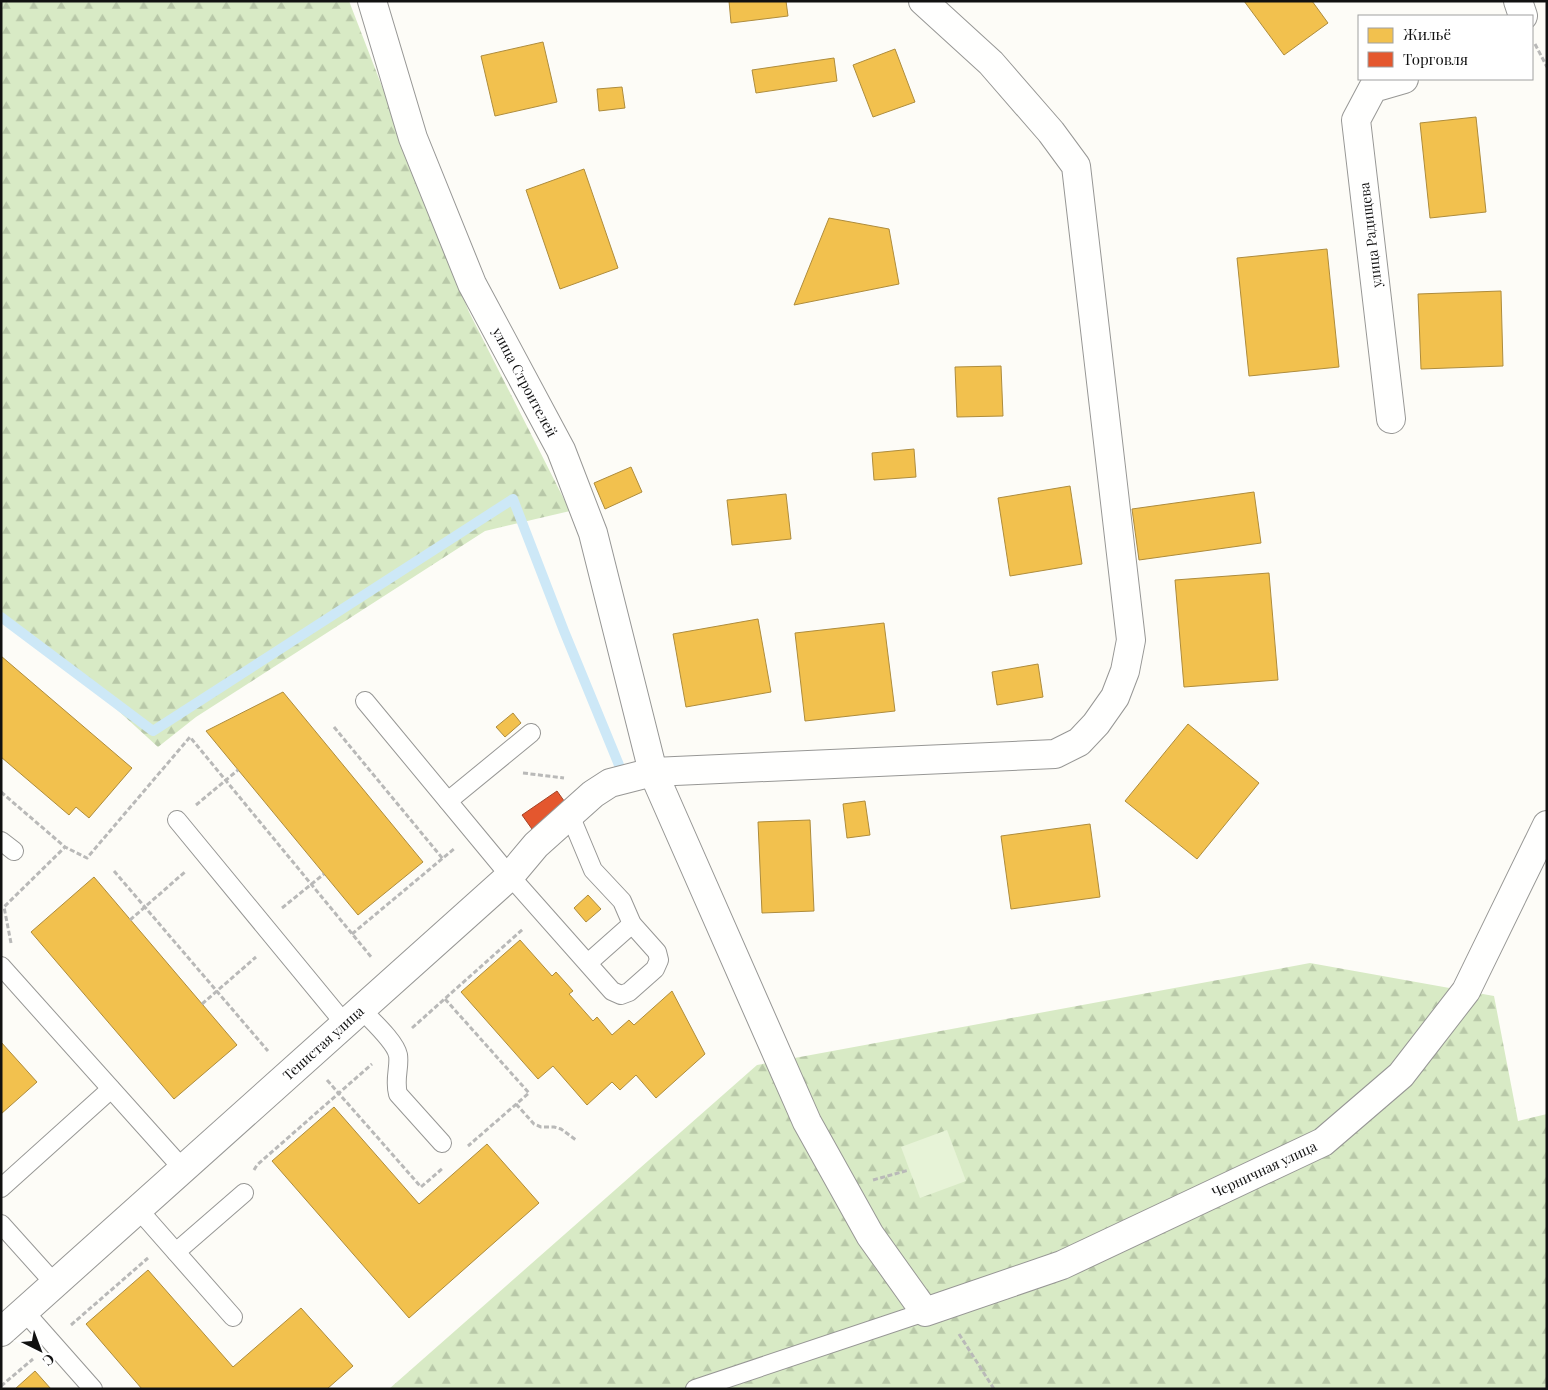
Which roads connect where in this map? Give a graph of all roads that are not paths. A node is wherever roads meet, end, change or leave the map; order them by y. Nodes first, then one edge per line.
1 (372, 1) edge
2 (923, 1) edge
3 (1518, 1) edge
4 (1524, 15) edge
5 (1400, 80) edge
6 (1391, 419) dead end
7 (365, 701) dead end
8 (531, 733) dead end
9 (653, 772) junction
10 (448, 801) junction
11 (570, 815) junction
12 (177, 820) dead end
13 (1547, 825) edge
14 (510, 876) junction
15 (632, 924) junction
16 (588, 963) junction
17 (4, 976) edge
18 (353, 1016) junction
19 (111, 1089) junction
20 (442, 1143) dead end
21 (183, 1169) junction
22 (1, 1188) edge
23 (244, 1193) dead end
24 (138, 1209) junction
25 (1, 1224) edge
26 (171, 1247) junction
27 (55, 1284) junction
28 (24, 1311) junction
29 (925, 1312) junction
30 (232, 1318) dead end
31 (1, 1332) edge
32 (93, 1389) edge
33 (695, 1389) edge

1 - 9 street, улица Строителей
2 - 9 street, Тенистая улица
3 - 4 street
5 - 6 street, улица Радищева
7 - 10 lane
8 - 10 lane
9 - 11 street, Тенистая улица
9 - 29 street, улица Строителей
10 - 14 lane
11 - 14 street, Тенистая улица
11 - 15 lane
12 - 18 lane
13 - 29 street, Черничная улица
14 - 16 lane
14 - 18 street, Тенистая улица
15 - 16 lane
15 - 16 lane
17 - 19 lane
18 - 20 lane
18 - 21 street, Тенистая улица
19 - 21 lane
19 - 22 lane
21 - 24 street, Тенистая улица
23 - 26 lane
24 - 26 lane
24 - 27 street, Тенистая улица
25 - 27 lane
26 - 30 lane
27 - 28 street, Тенистая улица
28 - 31 street, Тенистая улица
28 - 32 lane
29 - 33 lane

